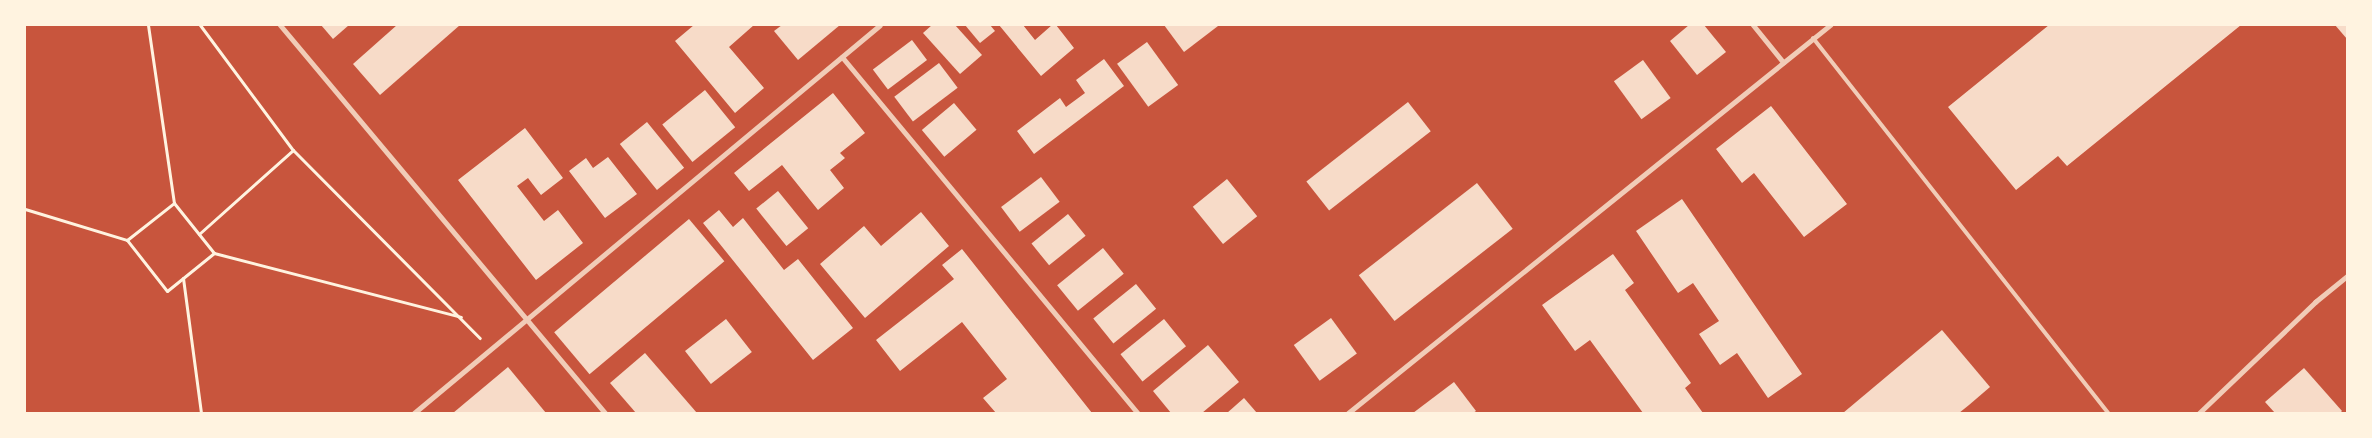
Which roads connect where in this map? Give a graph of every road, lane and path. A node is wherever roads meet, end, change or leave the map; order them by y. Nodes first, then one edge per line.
1 (148, 25) edge
2 (200, 25) edge
3 (280, 25) edge
4 (880, 25) edge
5 (1753, 25) edge
6 (1830, 25) edge
7 (1814, 38) junction
8 (842, 57) junction
9 (1783, 62) junction
10 (293, 150) junction
11 (174, 203) junction
12 (25, 209) edge
13 (199, 234) junction
14 (127, 240) junction
15 (214, 253) junction
16 (2347, 276) edge
17 (183, 278) junction
18 (460, 317) junction
19 (526, 319) junction
20 (490, 349) junction
21 (201, 413) edge
22 (414, 413) edge
23 (605, 413) edge
24 (1138, 413) edge
25 (1348, 413) edge
26 (2108, 413) edge
27 (2199, 413) edge

1 - 11 path
2 - 10 path
3 - 19 street
4 - 8 street
5 - 9 street
6 - 7 street
7 - 9 street
7 - 26 lane
8 - 19 street
8 - 24 street
9 - 25 street
10 - 13 path
10 - 18 path
11 - 13 path
11 - 14 path
12 - 14 path
13 - 15 path
14 - 17 path
15 - 17 path
15 - 18 path
16 - 27 street
17 - 21 path
18 - 20 path
19 - 20 street
19 - 23 street
20 - 22 street

